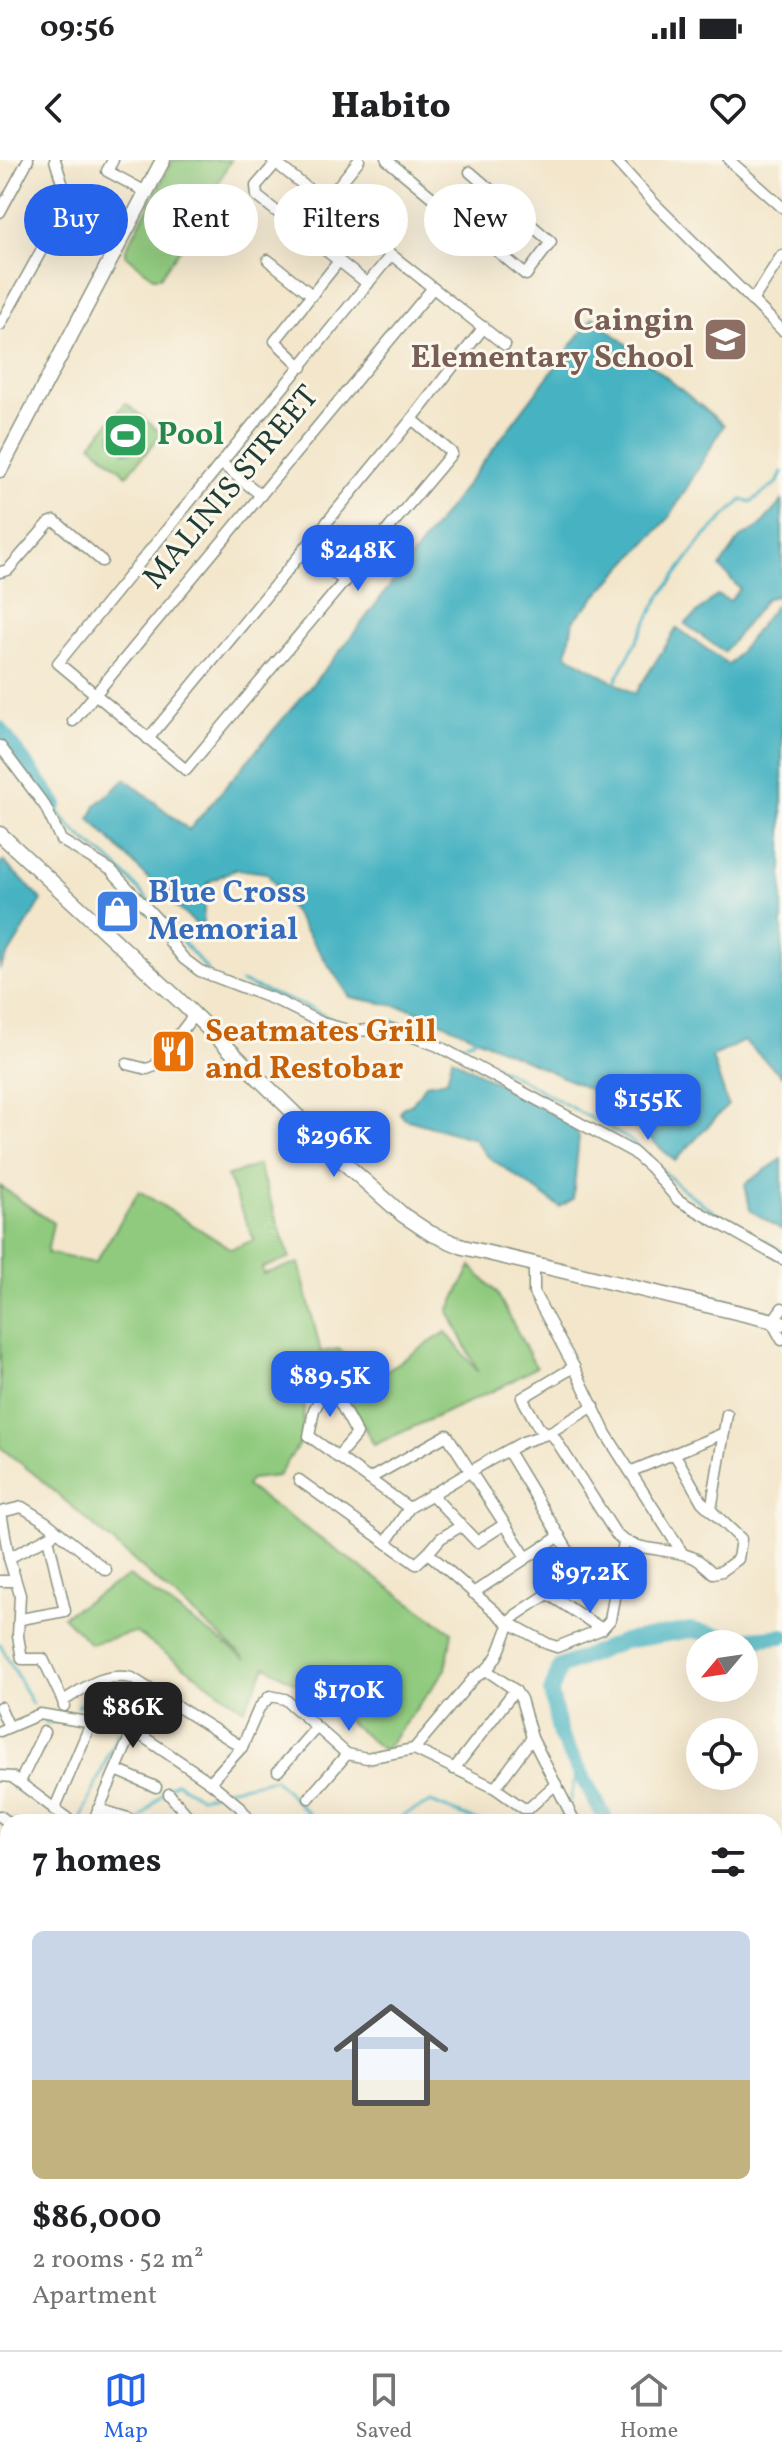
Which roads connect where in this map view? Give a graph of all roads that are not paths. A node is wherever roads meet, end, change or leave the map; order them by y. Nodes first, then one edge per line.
1 (28, 160) edge
2 (68, 160) edge
3 (113, 160) edge
4 (163, 160) edge
5 (359, 160) edge
6 (387, 160) edge
7 (615, 160) edge
8 (729, 160) edge
9 (274, 162) edge
10 (57, 166) edge
11 (470, 172) dead end
12 (150, 184) edge
13 (303, 184) edge
14 (340, 184) edge
15 (144, 191) edge
16 (144, 196) edge
17 (782, 207) edge
18 (0, 212) edge
19 (128, 226) edge
20 (782, 255) edge
21 (38, 256) edge
22 (112, 256) edge
23 (390, 256) edge
24 (392, 256) edge
25 (268, 260) dead end
26 (339, 261) junction
27 (368, 284) junction
28 (432, 289) junction
29 (312, 295) junction
30 (752, 301) junction
31 (0, 325) edge
32 (484, 327) junction
33 (782, 330) edge
34 (505, 345) dead end
35 (302, 367) junction
36 (412, 419) junction
37 (222, 464) junction
38 (0, 470) edge
39 (261, 495) junction
40 (304, 548) junction
41 (102, 561) dead end
42 (0, 572) edge
43 (345, 582) junction
44 (95, 694) junction
45 (73, 721) dead end
46 (148, 739) junction
47 (0, 746) edge
48 (0, 834) edge
49 (194, 1015) junction
50 (127, 1064) dead end
51 (782, 1259) edge
52 (534, 1265) junction
53 (779, 1319) edge
54 (782, 1340) edge
55 (574, 1367) junction
56 (594, 1406) junction
57 (727, 1414) dead end
58 (724, 1433) junction
59 (547, 1434) junction
60 (508, 1451) junction
61 (674, 1453) junction
62 (337, 1457) junction
63 (632, 1471) junction
64 (470, 1472) junction
65 (369, 1479) junction
66 (299, 1480) dead end
67 (431, 1494) junction
68 (409, 1508) junction
69 (711, 1510) junction
70 (505, 1524) junction
71 (461, 1526) junction
72 (52, 1535) junction
73 (560, 1536) junction
74 (386, 1542) junction
75 (624, 1542) junction
76 (428, 1553) junction
77 (683, 1554) junction
78 (526, 1557) junction
79 (9, 1558) junction
80 (106, 1570) dead end
81 (581, 1572) junction
82 (0, 1581) edge
83 (15, 1581) junction
84 (617, 1584) junction
85 (473, 1593) junction
86 (548, 1594) junction
87 (21, 1619) junction
88 (511, 1622) junction
89 (602, 1629) junction
90 (486, 1670) junction
91 (515, 1690) junction
92 (63, 1701) junction
93 (0, 1707) edge
94 (65, 1716) junction
95 (92, 1721) junction
96 (316, 1728) junction
97 (5, 1729) edge
98 (133, 1730) junction
99 (44, 1732) dead end
100 (532, 1738) junction
101 (242, 1747) junction
102 (414, 1749) junction
103 (347, 1754) junction
104 (454, 1769) junction
105 (116, 1770) junction
106 (278, 1771) dead end
107 (0, 1776) edge
108 (20, 1782) junction
109 (210, 1782) junction
110 (556, 1784) junction
111 (156, 1787) dead end
112 (495, 1788) junction
113 (169, 1794) dead end
114 (309, 1798) dead end
115 (98, 1809) junction
116 (54, 1810) junction
117 (60, 1814) edge
118 (96, 1814) edge
119 (115, 1814) edge
120 (186, 1814) edge
121 (245, 1814) edge
122 (571, 1814) edge

1 - 18 street
2 - 10 street
3 - 15 street
4 - 12 main road
5 - 14 street
6 - 11 street
7 - 30 street
8 - 17 street
9 - 13 street
9 - 26 street
16 - 19 main road
20 - 30 street
21 - 31 street
22 - 38 main road
23 - 27 street
24 - 28 street
25 - 29 street
26 - 27 street
26 - 29 street
27 - 35 street
28 - 32 street
28 - 39 street, MALINIS STREET
29 - 35 street
30 - 33 street
32 - 34 street
32 - 36 street
35 - 37 street
36 - 40 street
36 - 43 street
37 - 39 street
37 - 44 street
39 - 44 street, MALINIS STREET
40 - 43 street
40 - 46 street
41 - 42 street
43 - 46 street
44 - 45 street, MALINIS STREET
44 - 46 street
47 - 51 street
48 - 49 main road
49 - 50 street
49 - 52 main road
52 - 53 main road
52 - 55 street
53 - 54 street
55 - 56 street
55 - 59 street
56 - 59 street
56 - 63 street
57 - 58 street
58 - 61 street
58 - 69 street
59 - 60 street
59 - 75 street
60 - 64 street
60 - 73 street
61 - 63 street
61 - 69 street
62 - 62 street
62 - 65 street
63 - 77 street
64 - 65 street
64 - 67 street
64 - 70 street
65 - 68 street
66 - 74 street
67 - 68 street
67 - 71 street
68 - 74 street
69 - 77 street
70 - 71 street
70 - 78 street
71 - 76 street
72 - 79 street
72 - 79 street
72 - 80 street
72 - 87 street
73 - 78 street
73 - 81 street
74 - 76 street
75 - 77 street
75 - 84 street
76 - 85 street
78 - 85 street
79 - 83 street
81 - 84 street
81 - 86 street
82 - 83 street
83 - 87 street
84 - 89 street
85 - 88 street
86 - 88 street
86 - 89 street
87 - 92 street
88 - 89 street
88 - 90 street
90 - 91 street
90 - 102 street
91 - 100 street
91 - 104 street
92 - 94 street
92 - 101 street
93 - 97 street
94 - 95 street
94 - 97 street
95 - 98 street
95 - 116 street
96 - 101 street
96 - 103 street
96 - 106 street
98 - 105 street
98 - 109 street
99 - 108 street
100 - 110 street
100 - 112 street
101 - 109 street
102 - 103 street
102 - 104 street
103 - 114 street
104 - 112 street
105 - 111 street
105 - 115 street
107 - 108 street
108 - 116 street
109 - 121 street
110 - 112 street
110 - 122 street
113 - 120 street
115 - 118 street
115 - 119 street
116 - 117 street

